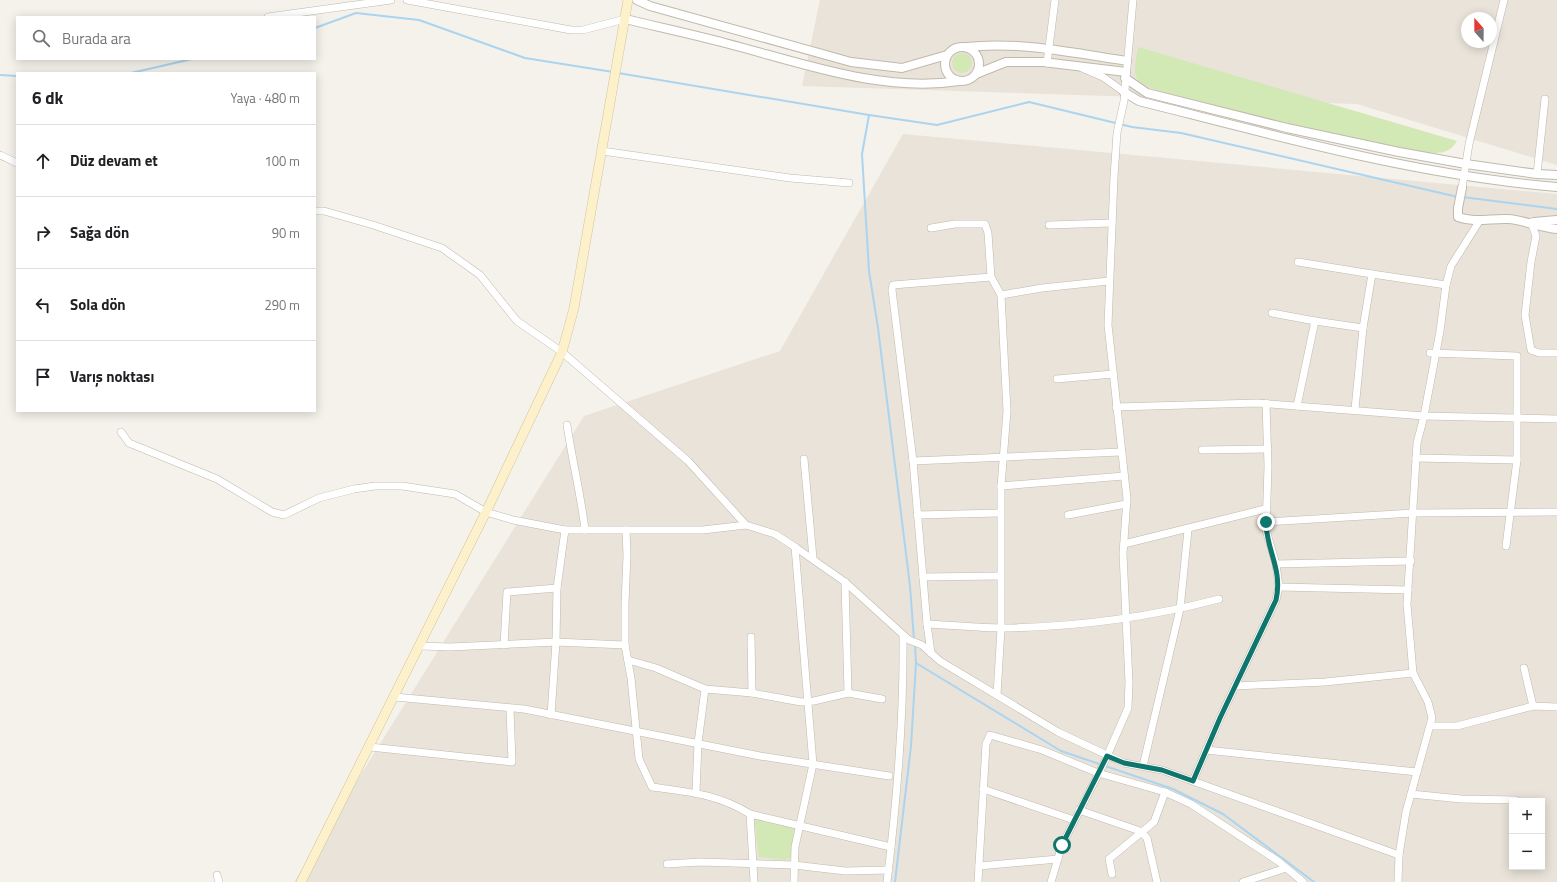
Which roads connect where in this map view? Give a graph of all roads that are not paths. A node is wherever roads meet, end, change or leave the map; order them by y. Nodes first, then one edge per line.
1 (391, 0) edge
2 (408, 0) edge
3 (628, 0) edge
4 (637, 0) edge
5 (1055, 0) edge
6 (1133, 0) edge
7 (1504, 0) edge
8 (275, 16) edge
9 (624, 19) junction
10 (966, 47) junction
11 (1048, 50) junction
12 (947, 55) junction
13 (1127, 61) junction
14 (1046, 63) junction
15 (1078, 66) junction
16 (976, 74) junction
17 (1125, 75) junction
18 (959, 81) junction
19 (1124, 92) junction
20 (1545, 100) dead end
21 (602, 151) junction
22 (0, 155) edge
23 (16, 163) edge
24 (1466, 164) junction
25 (1537, 174) junction
26 (1557, 175) edge
27 (1464, 176) junction
28 (849, 183) dead end
29 (1557, 187) edge
30 (1462, 188) joint
31 (316, 211) edge
32 (1480, 220) junction
33 (1557, 220) edge
34 (1531, 222) junction
35 (1112, 223) junction
36 (1049, 225) dead end
37 (931, 228) dead end
38 (1557, 229) edge
39 (1298, 262) dead end
40 (1372, 274) junction
41 (991, 277) junction
42 (1109, 281) junction
43 (1446, 285) junction
44 (1001, 295) junction
45 (1272, 313) dead end
46 (1315, 321) junction
47 (1363, 328) junction
48 (562, 352) junction
49 (1433, 353) junction
50 (1557, 353) edge
51 (1113, 374) junction
52 (1057, 379) dead end
53 (1266, 404) junction
54 (1297, 406) junction
55 (1116, 407) junction
56 (1355, 409) junction
57 (1424, 416) junction
58 (1516, 419) junction
59 (1557, 419) edge
60 (567, 425) dead end
61 (121, 432) dead end
62 (1268, 449) junction
63 (1202, 450) dead end
64 (1121, 452) junction
65 (1002, 457) junction
66 (804, 458) dead end
67 (1416, 458) junction
68 (1518, 460) junction
69 (913, 461) junction
70 (1124, 476) junction
71 (1000, 486) junction
72 (1126, 504) junction
73 (1266, 510) junction
74 (486, 512) junction
75 (1512, 512) junction
76 (1557, 512) edge
77 (1000, 513) junction
78 (1414, 513) junction
79 (917, 515) junction
80 (1068, 515) dead end
81 (1266, 522) junction
82 (746, 525) junction
83 (565, 530) junction
84 (585, 530) junction
85 (626, 530) junction
86 (1188, 530) junction
87 (1124, 544) junction
88 (1506, 546) dead end
89 (795, 547) junction
90 (813, 558) junction
91 (1411, 561) junction
92 (1276, 564) junction
93 (1000, 576) junction
94 (923, 577) junction
95 (845, 582) junction
96 (557, 588) junction
97 (1279, 588) junction
98 (1408, 590) junction
99 (1220, 599) dead end
100 (1180, 609) junction
101 (1126, 617) junction
102 (927, 624) junction
103 (1001, 628) junction
104 (751, 637) dead end
105 (906, 637) junction
106 (556, 642) junction
107 (504, 645) junction
108 (625, 645) junction
109 (420, 646) junction
110 (931, 653) junction
111 (628, 660) junction
112 (1524, 668) dead end
113 (1413, 673) junction
114 (1235, 686) junction
115 (705, 689) junction
116 (752, 693) junction
117 (848, 693) junction
118 (997, 695) junction
119 (395, 697) junction
120 (882, 698) dead end
121 (806, 702) junction
122 (1532, 706) junction
123 (1557, 707) edge
124 (510, 709) junction
125 (551, 715) junction
126 (1431, 726) junction
127 (636, 732) junction
128 (698, 743) junction
129 (370, 747) junction
130 (1206, 750) junction
131 (813, 764) junction
132 (1102, 765) junction
133 (1143, 766) junction
134 (1417, 772) junction
135 (889, 776) dead end
136 (1193, 781) junction
137 (983, 789) junction
138 (696, 792) junction
139 (1165, 792) junction
140 (1411, 794) junction
141 (1509, 800) edge
142 (1079, 810) junction
143 (750, 814) junction
144 (1074, 820) junction
145 (798, 824) junction
146 (1142, 833) junction
147 (891, 847) junction
148 (1399, 855) junction
149 (1058, 859) junction
150 (752, 863) junction
151 (667, 864) dead end
152 (794, 865) junction
153 (979, 866) junction
154 (1286, 868) junction
155 (889, 870) junction
156 (1112, 874) dead end
157 (302, 882) edge
158 (754, 882) edge
159 (794, 882) edge
160 (887, 882) edge
161 (978, 882) edge
162 (1050, 882) edge
163 (1157, 882) edge
164 (1243, 882) edge
165 (1303, 882) edge
166 (1398, 882) edge

1 - 8 street
2 - 9 street
3 - 9 main road
4 - 12 street
5 - 11 street
6 - 13 street
7 - 24 street
9 - 18 street
9 - 21 main road
10 - 11 street
10 - 12 street
10 - 16 street
11 - 13 street
11 - 14 street
12 - 18 street
13 - 17 street
14 - 15 street
14 - 16 street
15 - 17 street
15 - 19 street
16 - 18 street
17 - 19 street
17 - 24 street
19 - 27 street
19 - 35 street
20 - 25 street
21 - 28 street
21 - 48 main road
22 - 23 street
24 - 25 street
24 - 27 street
25 - 26 street
27 - 29 street
27 - 30 street
30 - 32 street
31 - 48 street
32 - 34 street
32 - 43 street
33 - 34 street
34 - 38 street
34 - 50 street
35 - 36 street
35 - 42 street
37 - 41 street
39 - 40 street
40 - 43 street
40 - 47 street
41 - 44 street
41 - 69 street
42 - 44 street
42 - 51 street
43 - 49 street
44 - 65 street
45 - 46 street
46 - 47 street
46 - 54 street
47 - 56 street
48 - 74 main road
48 - 82 street
49 - 57 street
49 - 58 street
51 - 52 street
51 - 55 street
53 - 54 street
53 - 55 street
53 - 62 street
54 - 56 street
55 - 64 street
56 - 57 street
57 - 58 street
57 - 67 street
58 - 59 street
58 - 68 street
60 - 84 street
61 - 74 street
62 - 63 street
62 - 73 street
64 - 65 street
64 - 70 street
65 - 69 street
65 - 71 street
66 - 90 street
67 - 68 street
67 - 78 street
68 - 75 street
69 - 79 street
70 - 71 street
70 - 72 street
71 - 77 street
72 - 80 street
72 - 87 street
73 - 81 street
73 - 86 street
74 - 83 street
74 - 109 main road
75 - 76 street
75 - 78 street
75 - 88 street
77 - 79 street
77 - 93 street
78 - 81 street
78 - 91 street
79 - 94 street
81 - 92 street
82 - 85 street
82 - 89 street
83 - 84 street
83 - 96 street
84 - 85 street
85 - 108 street
86 - 87 street
86 - 100 street
87 - 101 street
89 - 90 street
89 - 121 street
90 - 95 street
91 - 92 street
91 - 98 street
92 - 97 street
93 - 94 street
93 - 103 street
94 - 102 street
95 - 105 street
95 - 117 street
96 - 106 street
96 - 107 street
97 - 98 street
97 - 114 street
98 - 113 street
99 - 100 street
100 - 101 street
100 - 133 street
101 - 103 street
101 - 132 street
102 - 103 street
102 - 110 street
103 - 118 street
104 - 116 street
105 - 110 street
105 - 147 street
106 - 107 street
106 - 108 street
106 - 125 street
107 - 109 street
108 - 111 street
109 - 119 main road
110 - 118 street
111 - 115 street
111 - 127 street
112 - 122 street
113 - 114 street
113 - 126 street
114 - 130 street
115 - 116 street
115 - 128 street
116 - 121 street
117 - 120 street
117 - 121 street
118 - 132 street
119 - 124 street
119 - 129 main road
121 - 131 street
122 - 123 street
122 - 126 street
124 - 125 street
124 - 129 street
125 - 127 street
126 - 134 street
127 - 128 street
127 - 138 street
128 - 131 street
128 - 138 street
129 - 157 main road
130 - 134 street
130 - 136 street
131 - 135 street
131 - 145 street
132 - 133 street
132 - 137 street
132 - 139 street
132 - 142 street
133 - 136 street
134 - 140 street
136 - 148 street
137 - 144 street
137 - 153 street
138 - 143 street
139 - 146 street
139 - 154 street
140 - 141 street
140 - 148 street
142 - 144 street
142 - 146 street
143 - 145 street
143 - 150 street
144 - 149 street
145 - 147 street
145 - 152 street
146 - 156 street
146 - 163 street
147 - 155 street
148 - 166 street
149 - 153 street
149 - 162 street
150 - 151 street
150 - 152 street
150 - 158 street
152 - 155 street
152 - 159 street
153 - 161 street
154 - 164 street
154 - 165 street
155 - 160 street

